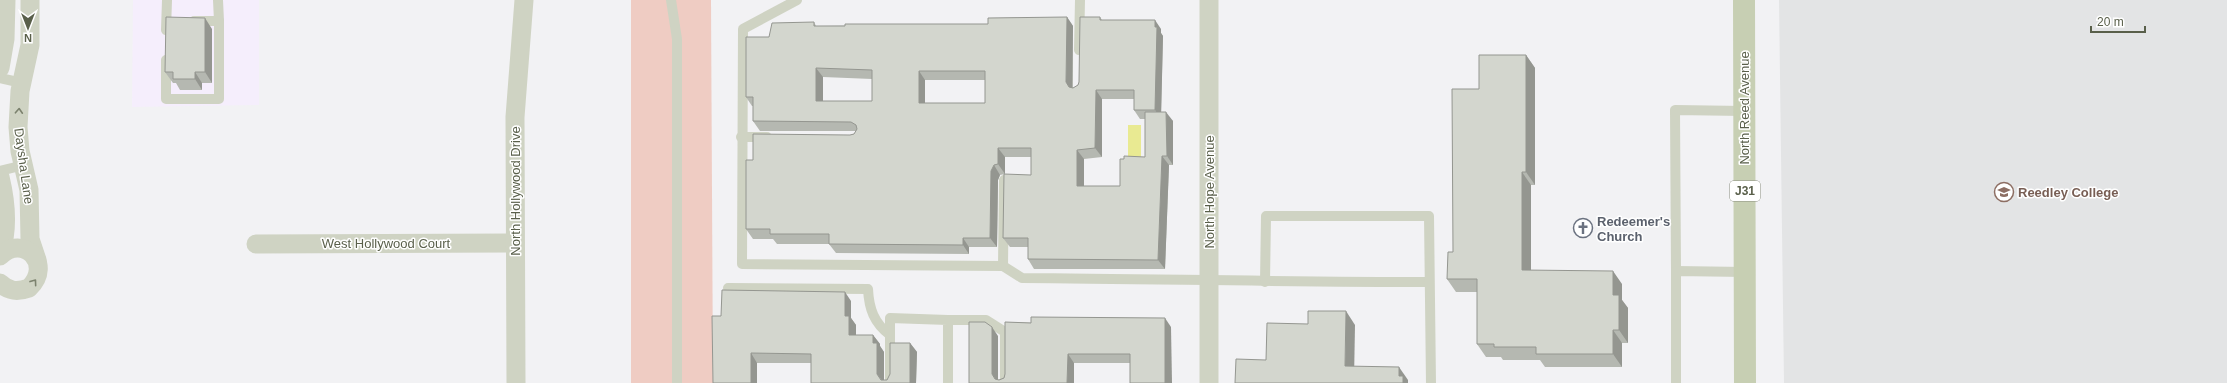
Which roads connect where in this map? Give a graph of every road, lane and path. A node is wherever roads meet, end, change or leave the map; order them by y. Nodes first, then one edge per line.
1 (6, 0) edge
2 (30, 0) edge
3 (167, 0) edge
4 (218, 0) edge
5 (524, 0) edge
6 (672, 0) edge
7 (797, 0) edge
8 (1080, 0) edge
9 (1209, 0) edge
10 (1744, 0) edge
11 (6, 21) junction
12 (31, 21) junction
13 (174, 21) junction
14 (219, 22) junction
15 (166, 37) edge
16 (166, 52) edge
17 (1079, 59) edge
18 (0, 68) edge
19 (0, 78) edge
20 (22, 83) junction
21 (1744, 110) junction
22 (741, 137) junction
23 (780, 137) edge
24 (24, 165) junction
25 (0, 171) edge
26 (0, 177) edge
27 (1004, 180) edge
28 (6, 213) junction
29 (30, 214) junction
30 (515, 243) junction
31 (256, 244) dead end
32 (0, 255) edge
33 (37, 260) junction
34 (1003, 266) junction
35 (1676, 271) junction
36 (1745, 272) junction
37 (1210, 279) junction
38 (1265, 282) junction
39 (1429, 282) junction
40 (0, 283) edge
41 (728, 288) dead end
42 (874, 318) junction
43 (890, 318) junction
44 (948, 320) junction
45 (890, 335) junction
46 (516, 383) edge
47 (677, 383) edge
48 (890, 383) edge
49 (948, 383) edge
50 (1005, 383) edge
51 (1209, 383) edge
52 (1431, 383) edge
53 (1676, 383) edge
54 (1745, 383) edge

1 - 11 street
2 - 12 street, Daysha Lane
3 - 13 lane
4 - 14 lane
5 - 30 street, North Hollywood Drive
6 - 47 lane
7 - 22 lane
8 - 17 lane
9 - 37 street, North Hope Avenue
10 - 21 main road, North Reed Avenue / J31
11 - 12 lane
11 - 18 street
12 - 20 street, Daysha Lane
13 - 14 lane
13 - 15 lane
14 - 16 lane
19 - 20 lane
24 -> 20 street, Daysha Lane
21 - 35 lane
21 - 36 main road, North Reed Avenue / J31
22 - 23 lane
22 - 34 lane
24 - 25 lane
24 - 29 street, Daysha Lane
26 - 28 street, Daysha Lane
27 - 34 lane
28 - 29 lane
28 - 32 street, Daysha Lane
29 - 33 street, Daysha Lane
30 - 31 street, West Hollywood Court
30 - 46 street, North Hollywood Drive
32 - 33 street, Daysha Lane
40 -> 33 street, Daysha Lane
34 - 37 lane
35 - 36 lane
35 - 53 lane
36 - 54 main road, North Reed Avenue / J31
37 - 38 lane
37 - 51 street, North Hope Avenue
38 - 39 lane
38 - 39 lane
39 - 52 lane
41 - 42 lane
42 - 43 lane
42 - 45 lane
43 - 44 lane
43 - 45 lane
44 - 49 lane
44 - 50 lane
45 - 48 lane

